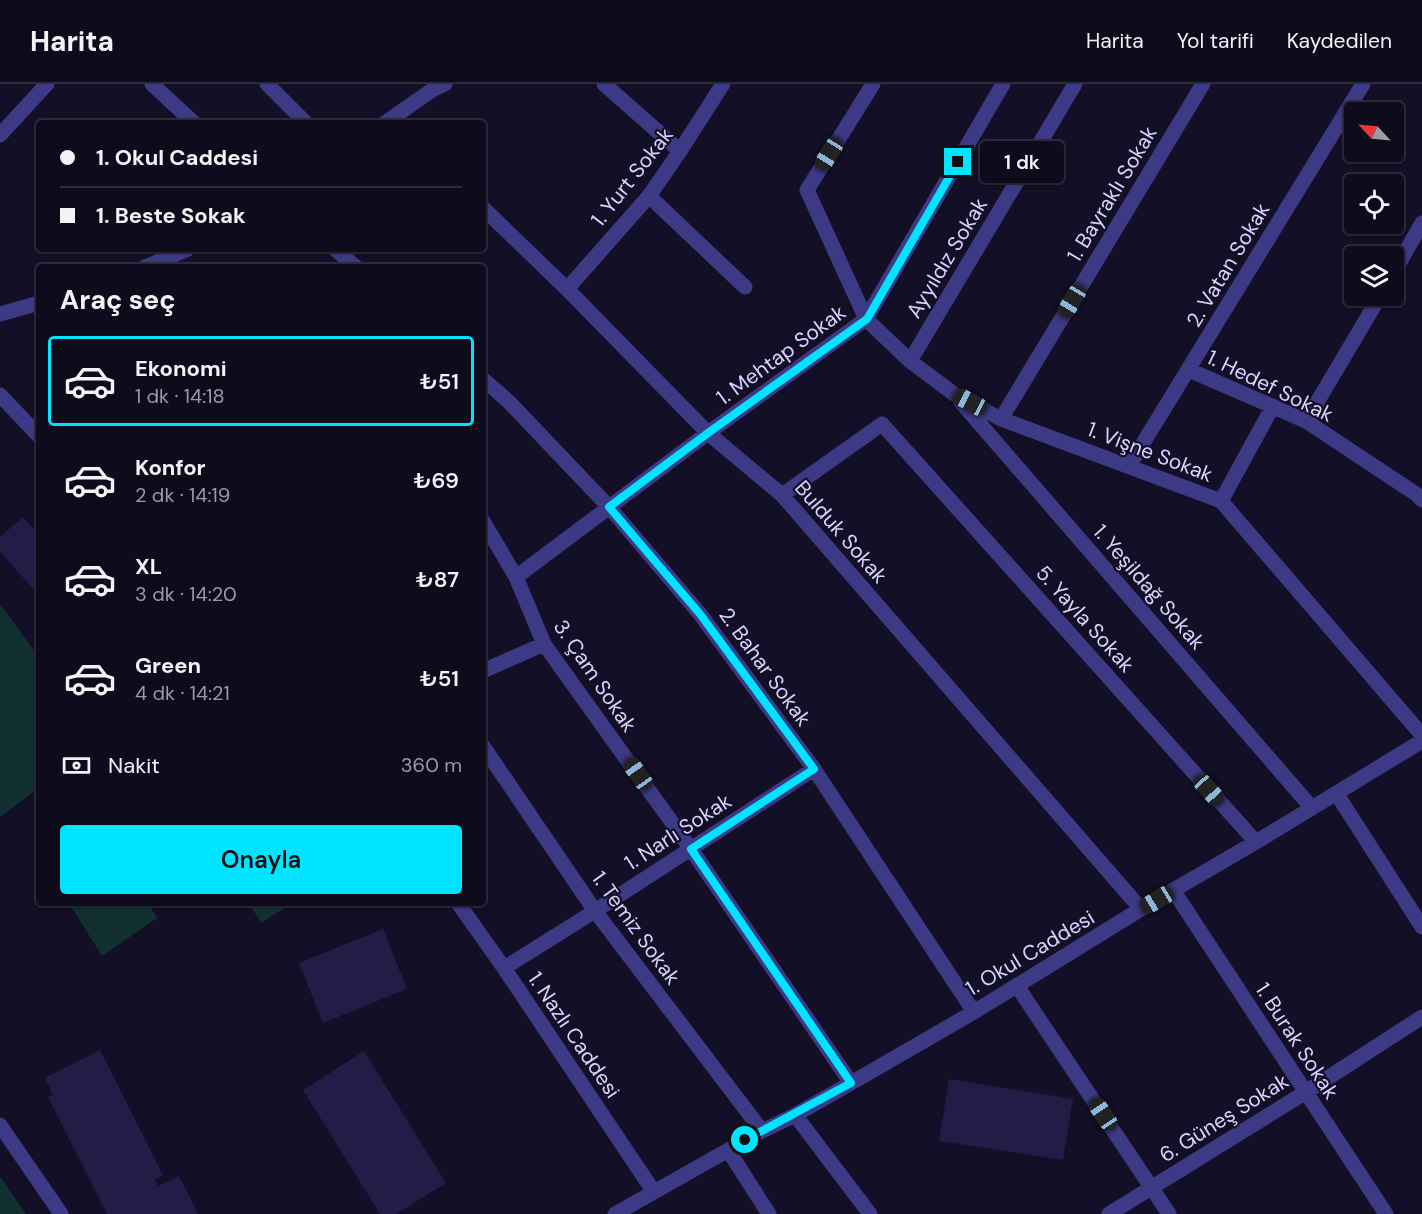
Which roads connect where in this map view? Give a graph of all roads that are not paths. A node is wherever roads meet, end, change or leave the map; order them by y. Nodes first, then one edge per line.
1 (47, 84) edge
2 (152, 84) edge
3 (267, 84) edge
4 (604, 84) edge
5 (723, 84) edge
6 (873, 84) edge
7 (1004, 84) edge
8 (1075, 84) edge
9 (1203, 84) edge
10 (1363, 84) edge
11 (434, 86) edge
12 (191, 120) edge
13 (303, 120) edge
14 (392, 120) edge
15 (0, 135) edge
16 (681, 151) junction
17 (649, 196) junction
18 (486, 211) edge
19 (1422, 223) edge
20 (181, 252) edge
21 (338, 252) edge
22 (1404, 254) edge
23 (152, 264) edge
24 (352, 264) edge
25 (746, 287) dead end
26 (567, 289) junction
27 (36, 304) edge
28 (1374, 306) edge
29 (0, 314) edge
30 (867, 319) junction
31 (910, 361) junction
32 (1189, 370) junction
33 (486, 382) edge
34 (954, 394) junction
35 (0, 395) edge
36 (1272, 406) junction
37 (1001, 419) junction
38 (1306, 421) junction
39 (36, 433) edge
40 (708, 433) junction
41 (1129, 466) junction
42 (1420, 493) edge
43 (782, 495) junction
44 (1221, 501) junction
45 (609, 507) junction
46 (486, 526) edge
47 (516, 577) junction
48 (544, 644) junction
49 (486, 670) edge
50 (1422, 735) edge
51 (1422, 741) edge
52 (486, 750) edge
53 (814, 769) junction
54 (1336, 793) junction
55 (1312, 808) junction
56 (1256, 842) junction
57 (691, 849) junction
58 (1173, 890) junction
59 (460, 906) edge
60 (1141, 909) junction
61 (595, 911) junction
62 (1422, 927) edge
63 (504, 968) junction
64 (1017, 986) junction
65 (974, 1012) junction
66 (1422, 1017) edge
67 (851, 1083) junction
68 (1306, 1092) junction
69 (795, 1114) junction
70 (0, 1125) edge
71 (762, 1131) junction
72 (728, 1150) junction
73 (1152, 1188) junction
74 (654, 1192) junction
75 (61, 1214) edge
76 (615, 1214) edge
77 (769, 1214) edge
78 (870, 1214) edge
79 (1109, 1214) edge
80 (1169, 1214) edge
81 (1386, 1214) edge

1 - 15 street
2 - 12 street
3 - 13 street
4 - 16 street
5 - 16 street, 1. Yurt Sokak
6 - 30 street, 1. Mehtap Sokak
7 - 30 street
8 - 31 street, Ayyıldız Sokak
9 - 37 street, 1. Bayraklı Sokak
10 - 32 street, 2. Vatan Sokak
11 - 14 street
16 - 17 street, 1. Yurt Sokak
17 - 25 street
17 - 26 street, 1. Yurt Sokak
18 - 26 street, Bulduk Sokak
19 - 22 street
20 - 23 street
21 - 24 street
26 - 40 street, Bulduk Sokak
27 - 29 street
28 - 38 street
30 - 31 street, 1. Vişne Sokak
30 - 40 street, 1. Mehtap Sokak
31 - 34 street, 1. Vişne Sokak
32 - 36 street, 1. Hedef Sokak
32 - 41 street, 2. Vatan Sokak
33 - 45 street, 2. Bahar Sokak
34 - 37 street, 1. Vişne Sokak
34 - 55 street, 1. Yeşildağ Sokak
35 - 39 street
36 - 38 street, 1. Hedef Sokak
36 - 44 street
37 - 41 street, 1. Vişne Sokak
38 - 42 street, 1. Hedef Sokak
40 - 43 street, Bulduk Sokak
40 - 45 street, 1. Mehtap Sokak
41 - 44 street, 1. Vişne Sokak
43 - 56 street, 5. Yayla Sokak
43 - 60 street, Bulduk Sokak
44 - 50 street, 1. Vişne Sokak
45 - 47 street, 1. Mehtap Sokak
45 - 53 street, 2. Bahar Sokak
46 - 47 street, 3. Çam Sokak
47 - 48 street, 3. Çam Sokak
48 - 49 street
48 - 57 street, 3. Çam Sokak
51 - 54 street, 1. Okul Caddesi
52 - 61 street, 1. Temiz Sokak
53 - 57 street, 1. Narlı Sokak
53 - 65 street, 2. Bahar Sokak
54 - 55 street, 1. Okul Caddesi
54 - 62 street
55 - 56 street, 1. Okul Caddesi
56 - 58 street, 1. Okul Caddesi
57 - 61 street, 1. Narlı Sokak
57 - 67 street, 3. Çam Sokak
58 - 60 street, 1. Okul Caddesi
58 - 68 street, 1. Burak Sokak
59 - 63 street, 1. Nazlı Caddesi
60 - 64 street, 1. Okul Caddesi
61 - 63 street, 1. Narlı Sokak
61 - 71 street, 1. Temiz Sokak
63 - 74 street, 1. Nazlı Caddesi
64 - 65 street, 1. Okul Caddesi
64 - 73 street
65 - 67 street, 1. Okul Caddesi
66 - 68 street, 6. Güneş Sokak
67 - 69 street, 1. Okul Caddesi
68 - 73 street, 6. Güneş Sokak
68 - 81 street, 1. Burak Sokak
69 - 71 street, 1. Okul Caddesi
69 - 78 street
70 - 75 street
71 - 72 street, 1. Okul Caddesi
72 - 74 street, 1. Okul Caddesi
72 - 77 street
73 - 79 street, 6. Güneş Sokak
73 - 80 street
74 - 76 street, 1. Okul Caddesi

